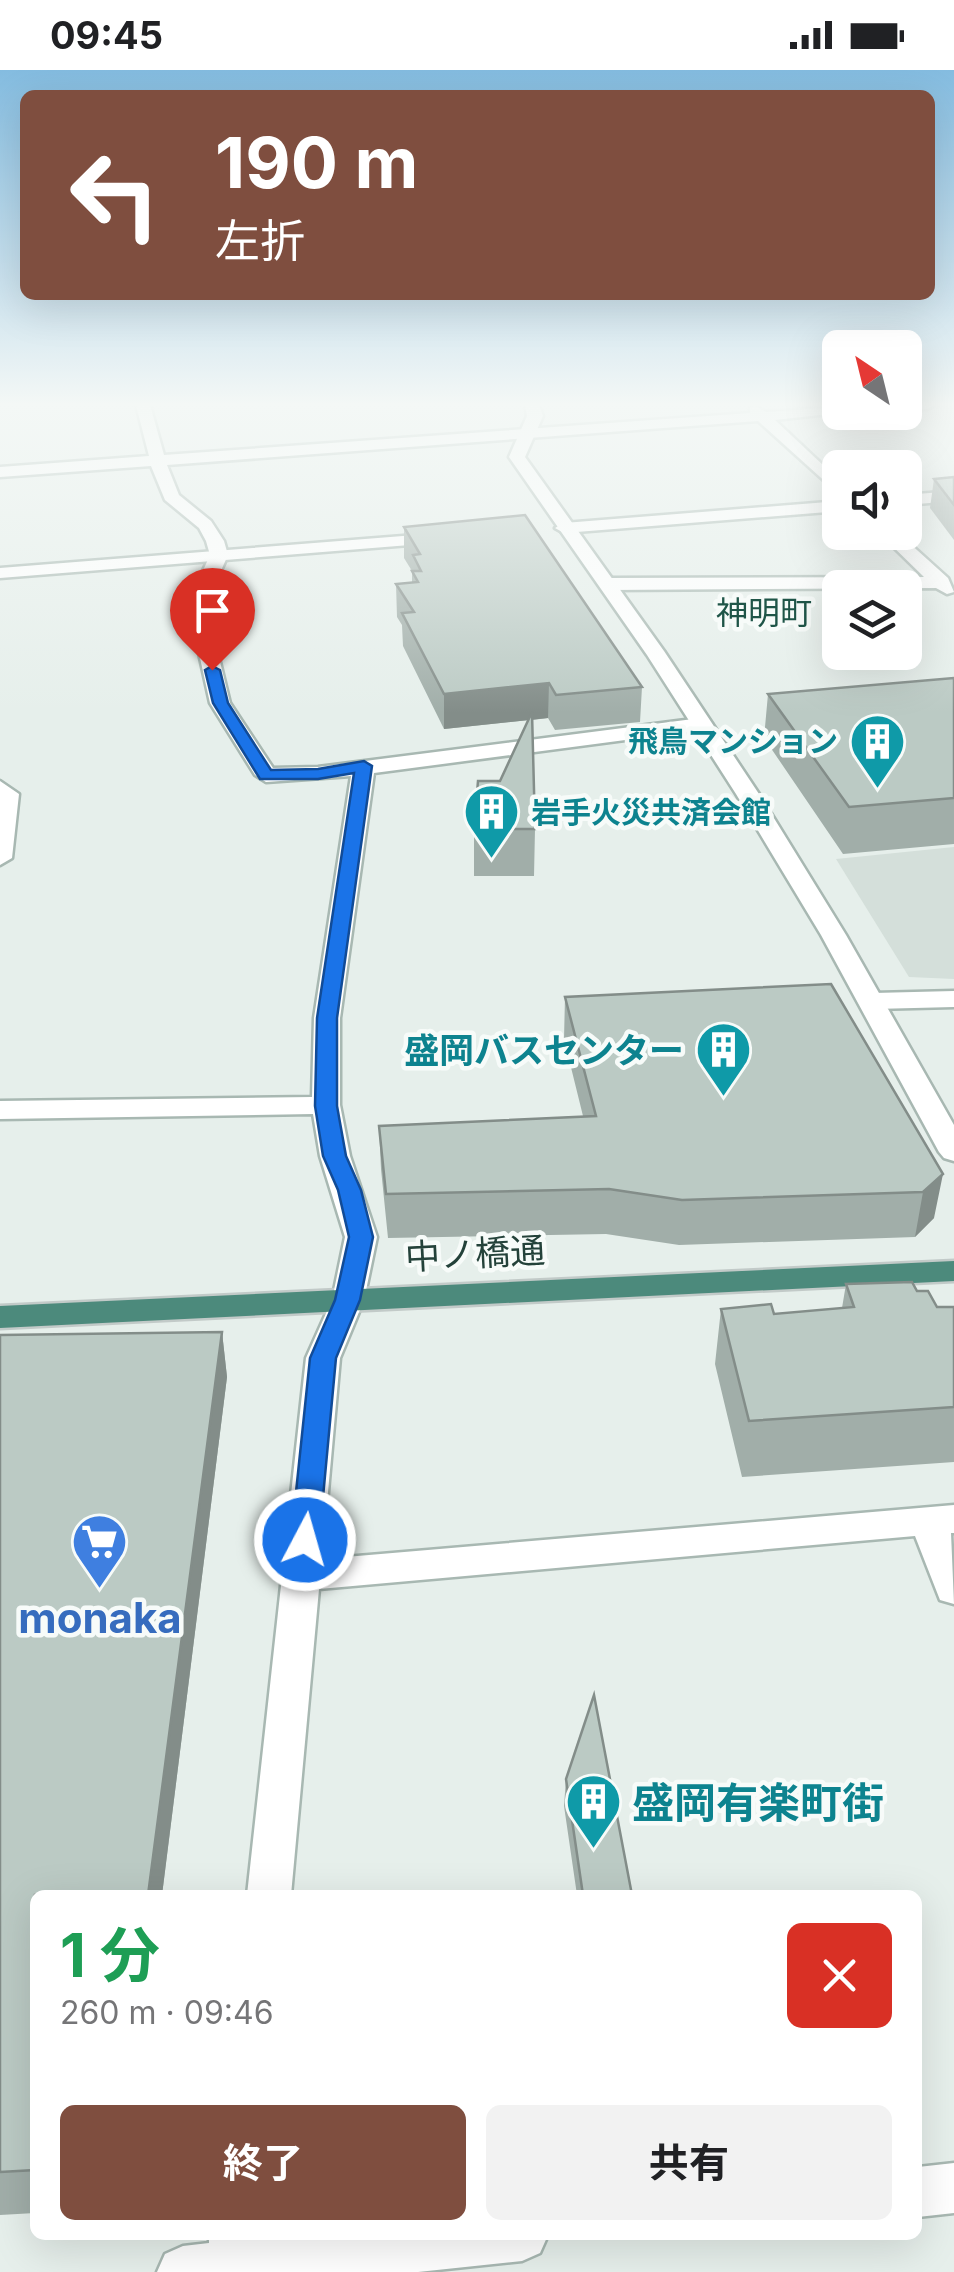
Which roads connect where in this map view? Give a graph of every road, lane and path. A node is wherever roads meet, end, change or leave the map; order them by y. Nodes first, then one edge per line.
1 (186, 508) edge
2 (543, 508) edge
3 (818, 508) edge
4 (554, 529) junction
5 (467, 536) edge
6 (906, 550) edge
7 (219, 555) junction
8 (0, 573) edge
9 (608, 584) junction
10 (948, 589) edge
11 (702, 724) junction
12 (364, 766) junction
13 (4, 791) edge
14 (0, 858) edge
15 (954, 998) edge
16 (874, 1001) junction
17 (326, 1106) junction
18 (0, 1110) edge
19 (954, 1152) edge
20 (954, 1271) edge
21 (348, 1300) junction
22 (0, 1317) edge
23 (941, 1521) edge
24 (301, 1576) junction
25 (954, 1589) edge
26 (270, 1890) edge
27 (954, 2188) edge
28 (922, 2192) edge
29 (464, 2240) edge
30 (220, 2261) edge

1 - 7 street
2 - 4 street
3 - 4 street
4 - 9 street
5 - 7 street
6 - 10 street
7 - 8 street
7 - 12 street
9 - 10 street
9 - 11 street
11 - 12 street
11 - 16 street
12 - 17 street
13 - 14 street
15 - 16 street
16 - 19 street
17 - 18 street
17 - 21 street
20 - 21 highway, 中ノ橋通
21 - 22 highway, 中ノ橋通
21 - 24 street
23 - 24 street
23 - 25 street
24 - 26 street
27 - 28 street
29 - 30 street

